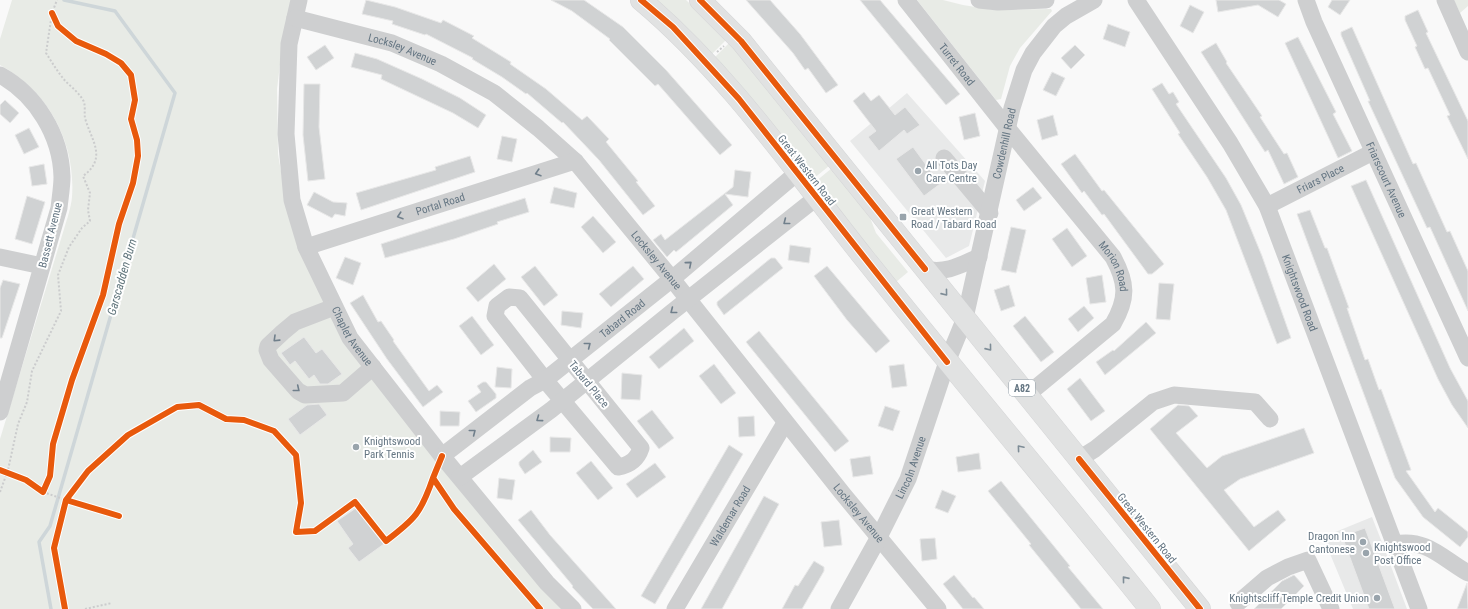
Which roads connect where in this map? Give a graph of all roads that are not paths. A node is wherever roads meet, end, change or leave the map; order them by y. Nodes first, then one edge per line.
1 (299, 0) edge
2 (641, 0) edge
3 (700, 0) edge
4 (906, 0) edge
5 (979, 0) edge
6 (1046, 0) edge
7 (1136, 0) edge
8 (1306, 0) edge
9 (1445, 0) edge
10 (1082, 2) edge
11 (295, 18) junction
12 (1462, 23) edge
13 (1468, 52) edge
14 (0, 75) edge
15 (1008, 129) junction
16 (1373, 152) junction
17 (944, 158) dead end
18 (575, 161) junction
19 (797, 173) junction
20 (816, 198) junction
21 (1267, 206) junction
22 (990, 213) junction
23 (306, 246) junction
24 (0, 257) edge
25 (979, 257) junction
26 (42, 266) junction
27 (925, 269) junction
28 (672, 279) junction
29 (688, 300) junction
30 (334, 306) junction
31 (965, 318) junction
32 (1468, 358) edge
33 (570, 359) junction
34 (947, 362) junction
35 (373, 368) junction
36 (545, 380) junction
37 (588, 381) junction
38 (4, 389) edge
39 (1028, 395) junction
40 (563, 401) junction
41 (0, 412) edge
42 (1270, 419) dead end
43 (785, 423) junction
44 (442, 456) junction
45 (1079, 459) junction
46 (460, 477) junction
47 (879, 537) junction
48 (1395, 544) junction
49 (1468, 573) edge
50 (1238, 603) dead end
51 (573, 609) edge
52 (675, 609) edge
53 (839, 609) edge
54 (938, 609) edge
55 (1150, 609) edge
56 (1200, 609) edge
57 (1331, 609) edge
58 (1419, 609) edge

1 - 11 street, Chaplet Avenue
2 - 19 main road, Great Western Road
3 - 27 main road, Great Western Road / A82
4 - 15 street, Turret Road
5 - 6 street
7 - 21 street, Knightswood Road
8 - 16 street, Friarscourt Avenue
9 - 12 street
10 - 15 street, Cowdenhill Road
11 - 18 street, Locksley Avenue
11 - 23 street, Chaplet Avenue
12 - 13 street
14 - 26 street, Bassett Avenue
15 - 22 street, Cowdenhill Road
15 - 39 street, Morion Road
16 - 21 street, Friars Place
16 - 32 street, Friarscourt Avenue
17 - 22 street
18 -> 23 street, Portal Road
18 - 28 street, Locksley Avenue
19 - 20 main road, Great Western Road
28 -> 19 street, Tabard Road
20 -> 29 street
20 - 34 main road, Great Western Road
21 - 48 street, Knightswood Road
22 - 25 street, Cowdenhill Road
23 - 30 street, Chaplet Avenue
24 - 26 street
25 - 27 street
25 - 31 street, Cowdenhill Road
26 - 38 street, Bassett Avenue
27 -> 31 main road, Great Western Road / A82
28 - 29 street, Locksley Avenue
33 -> 28 street, Tabard Road
29 -> 37 street
29 - 43 street, Locksley Avenue
30 - 35 street, Chaplet Avenue
30 -> 35 street
31 - 34 street, Lincoln Avenue
31 -> 39 main road, Great Western Road / A82
33 - 36 street, Tabard Road
33 - 36 street, Tabard Place
33 - 37 street, Tabard Place
34 - 47 street, Lincoln Avenue
55 -> 34 main road, Great Western Road
35 - 44 street, Chaplet Avenue
36 - 40 street, Tabard Place
44 -> 36 street, Tabard Road
37 - 40 street
37 - 40 street, Tabard Place
38 - 41 street, Bassett Avenue
39 - 45 main road, Great Western Road / A82
40 -> 46 street
42 - 45 street
43 - 47 street, Locksley Avenue
43 - 52 street, Waldemar Road
44 - 46 street, Chaplet Avenue
45 - 56 main road, Great Western Road / A82
46 - 51 street, Chaplet Avenue
47 - 53 street, Lincoln Avenue
47 - 54 street, Locksley Avenue
48 - 49 street
48 - 58 street, Knightswood Road
50 - 57 street

